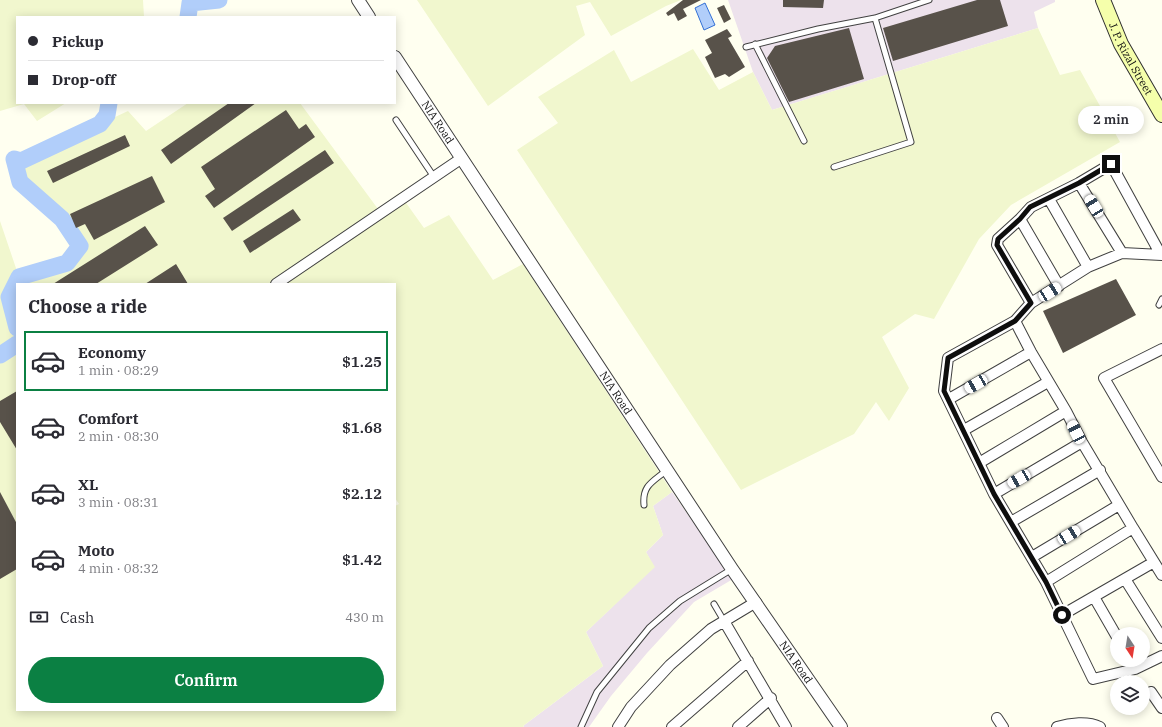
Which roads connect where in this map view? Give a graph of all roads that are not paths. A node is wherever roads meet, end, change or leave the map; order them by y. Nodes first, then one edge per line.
1 (358, 0) edge
2 (929, 0) edge
3 (1103, 0) edge
4 (368, 16) edge
5 (875, 18) junction
6 (756, 44) junction
7 (746, 47) dead end
8 (396, 59) edge
9 (1162, 115) edge
10 (396, 120) dead end
11 (804, 141) dead end
12 (462, 158) junction
13 (834, 166) dead end
14 (434, 177) junction
15 (1079, 183) junction
16 (1049, 199) junction
17 (1020, 219) junction
18 (1122, 253) junction
19 (1162, 255) edge
20 (1088, 268) junction
21 (277, 283) edge
22 (1059, 286) junction
23 (1162, 299) edge
24 (1031, 303) junction
25 (1159, 305) dead end
26 (1015, 321) junction
27 (1031, 352) junction
28 (1161, 352) edge
29 (1048, 382) junction
30 (949, 399) junction
31 (1066, 411) junction
32 (964, 430) junction
33 (1082, 442) junction
34 (979, 462) junction
35 (668, 469) junction
36 (1100, 470) junction
37 (1162, 477) edge
38 (994, 494) junction
39 (644, 505) dead end
40 (1119, 505) junction
41 (1011, 522) junction
42 (1133, 528) junction
43 (1032, 557) junction
44 (1154, 562) junction
45 (732, 569) junction
46 (1162, 575) edge
47 (1125, 579) junction
48 (1046, 582) junction
49 (1094, 597) junction
50 (756, 602) junction
51 (714, 604) dead end
52 (1062, 615) junction
53 (724, 621) junction
54 (1111, 627) edge
55 (1162, 638) edge
56 (1162, 656) edge
57 (1150, 659) edge
58 (748, 661) junction
59 (1125, 667) edge
60 (1151, 692) dead end
61 (771, 698) junction
62 (1162, 708) edge
63 (997, 718) dead end
64 (582, 727) edge
65 (618, 727) edge
66 (672, 727) edge
67 (738, 727) edge
68 (786, 727) edge
69 (841, 727) edge
70 (1003, 727) edge
71 (1057, 727) edge
72 (1100, 727) edge

1 - 4 street
2 - 5 lane
3 - 9 main road, J. P. Rizal Street
5 - 6 lane
5 - 13 lane
6 - 7 lane
6 - 11 lane
8 - 12 street, NIA Road
10 - 14 lane
12 - 14 street
12 - 35 street, NIA Road
14 - 21 street
15 - 16 street
15 - 18 street
15 - 19 street
16 - 17 street
16 - 20 street
17 - 22 street
17 - 24 street
18 - 19 street
18 - 20 street
20 - 22 street
22 - 24 street
23 - 25 lane
24 - 26 street
26 - 27 street
26 - 30 street
27 - 29 street
27 - 30 street
28 - 37 street
29 - 31 street
29 - 32 street
30 - 32 street
31 - 33 street
31 - 34 street
32 - 34 street
33 - 36 street
33 - 38 street
34 - 38 street
35 - 39 lane
35 - 45 street, NIA Road
36 - 40 street
36 - 41 street
38 - 41 street
40 - 42 street
40 - 43 street
41 - 43 street
42 - 44 street
42 - 48 street
43 - 48 street
44 - 46 street
44 - 47 street
45 - 50 street, NIA Road
45 - 64 lane
47 - 49 street
47 - 55 street
48 - 52 street
49 - 52 street
49 - 54 street
50 - 53 street
50 - 69 street, NIA Road
51 - 53 lane
52 - 59 street
53 - 58 street
53 - 65 street
56 - 57 street
58 - 61 street
58 - 66 street
60 - 62 street
61 - 67 street
61 - 68 street
63 - 70 street
71 - 72 street

